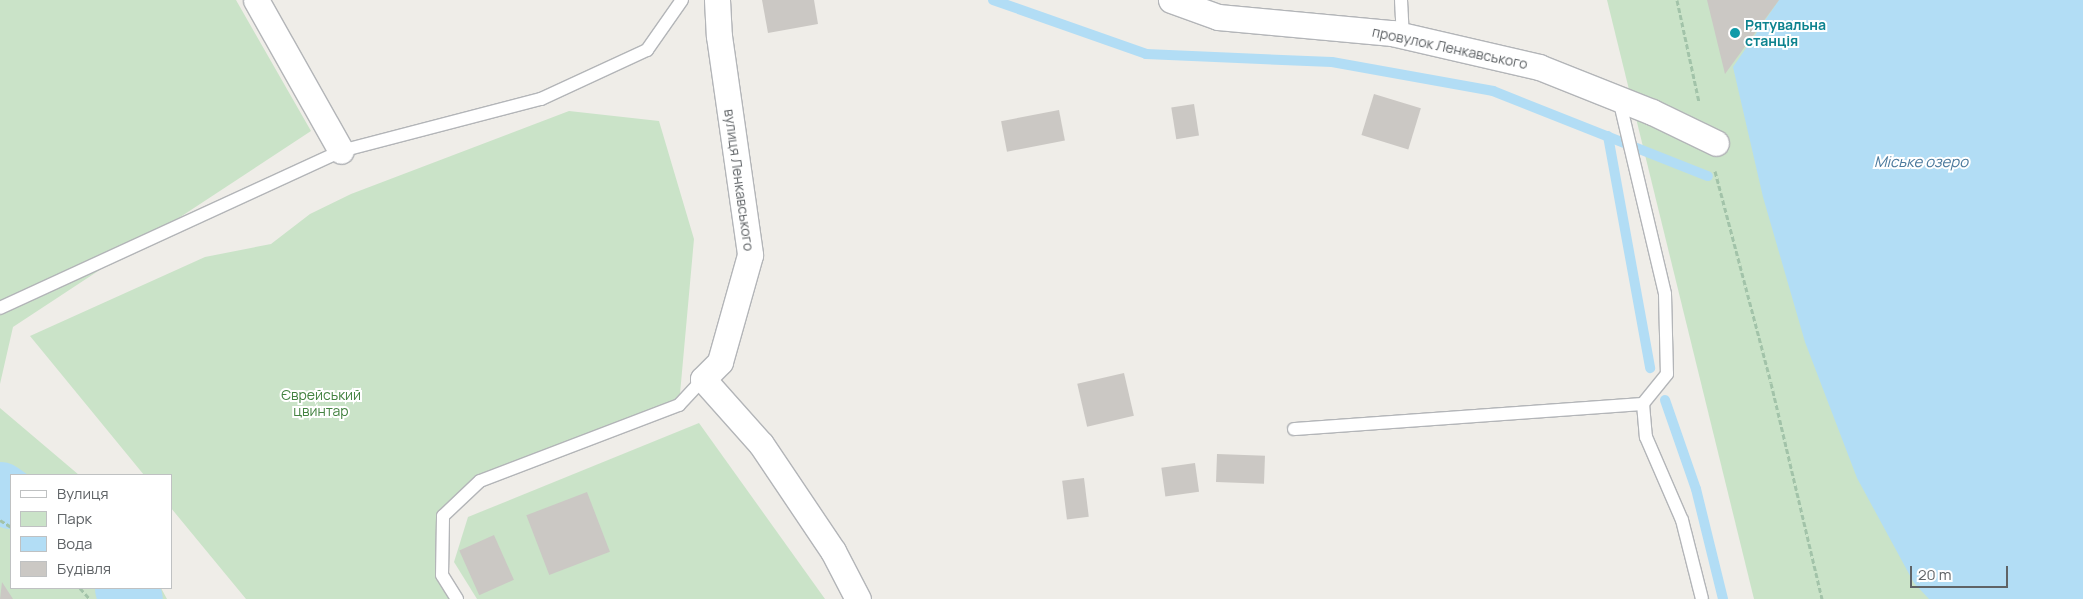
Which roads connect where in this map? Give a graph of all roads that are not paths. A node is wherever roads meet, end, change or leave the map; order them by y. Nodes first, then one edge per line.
1 (256, 0) edge
2 (682, 0) edge
3 (717, 0) edge
4 (1171, 0) edge
5 (1401, 0) edge
6 (1403, 36) junction
7 (1620, 98) junction
8 (1711, 141) road end
9 (341, 151) junction
10 (0, 308) edge
11 (703, 379) junction
12 (1643, 404) junction
13 (1294, 429) dead end
14 (457, 599) edge
15 (858, 599) edge
16 (1702, 599) edge

1 - 9 street
2 - 9 lane
3 - 11 street, вулиця Ленкавського
4 - 6 street, провулок Ленкавського
5 - 6 lane
6 - 7 street, провулок Ленкавського
7 - 8 street, провулок Ленкавського
7 - 12 lane
9 - 10 lane
11 - 14 lane
11 - 15 street
12 - 13 lane
12 - 16 lane

